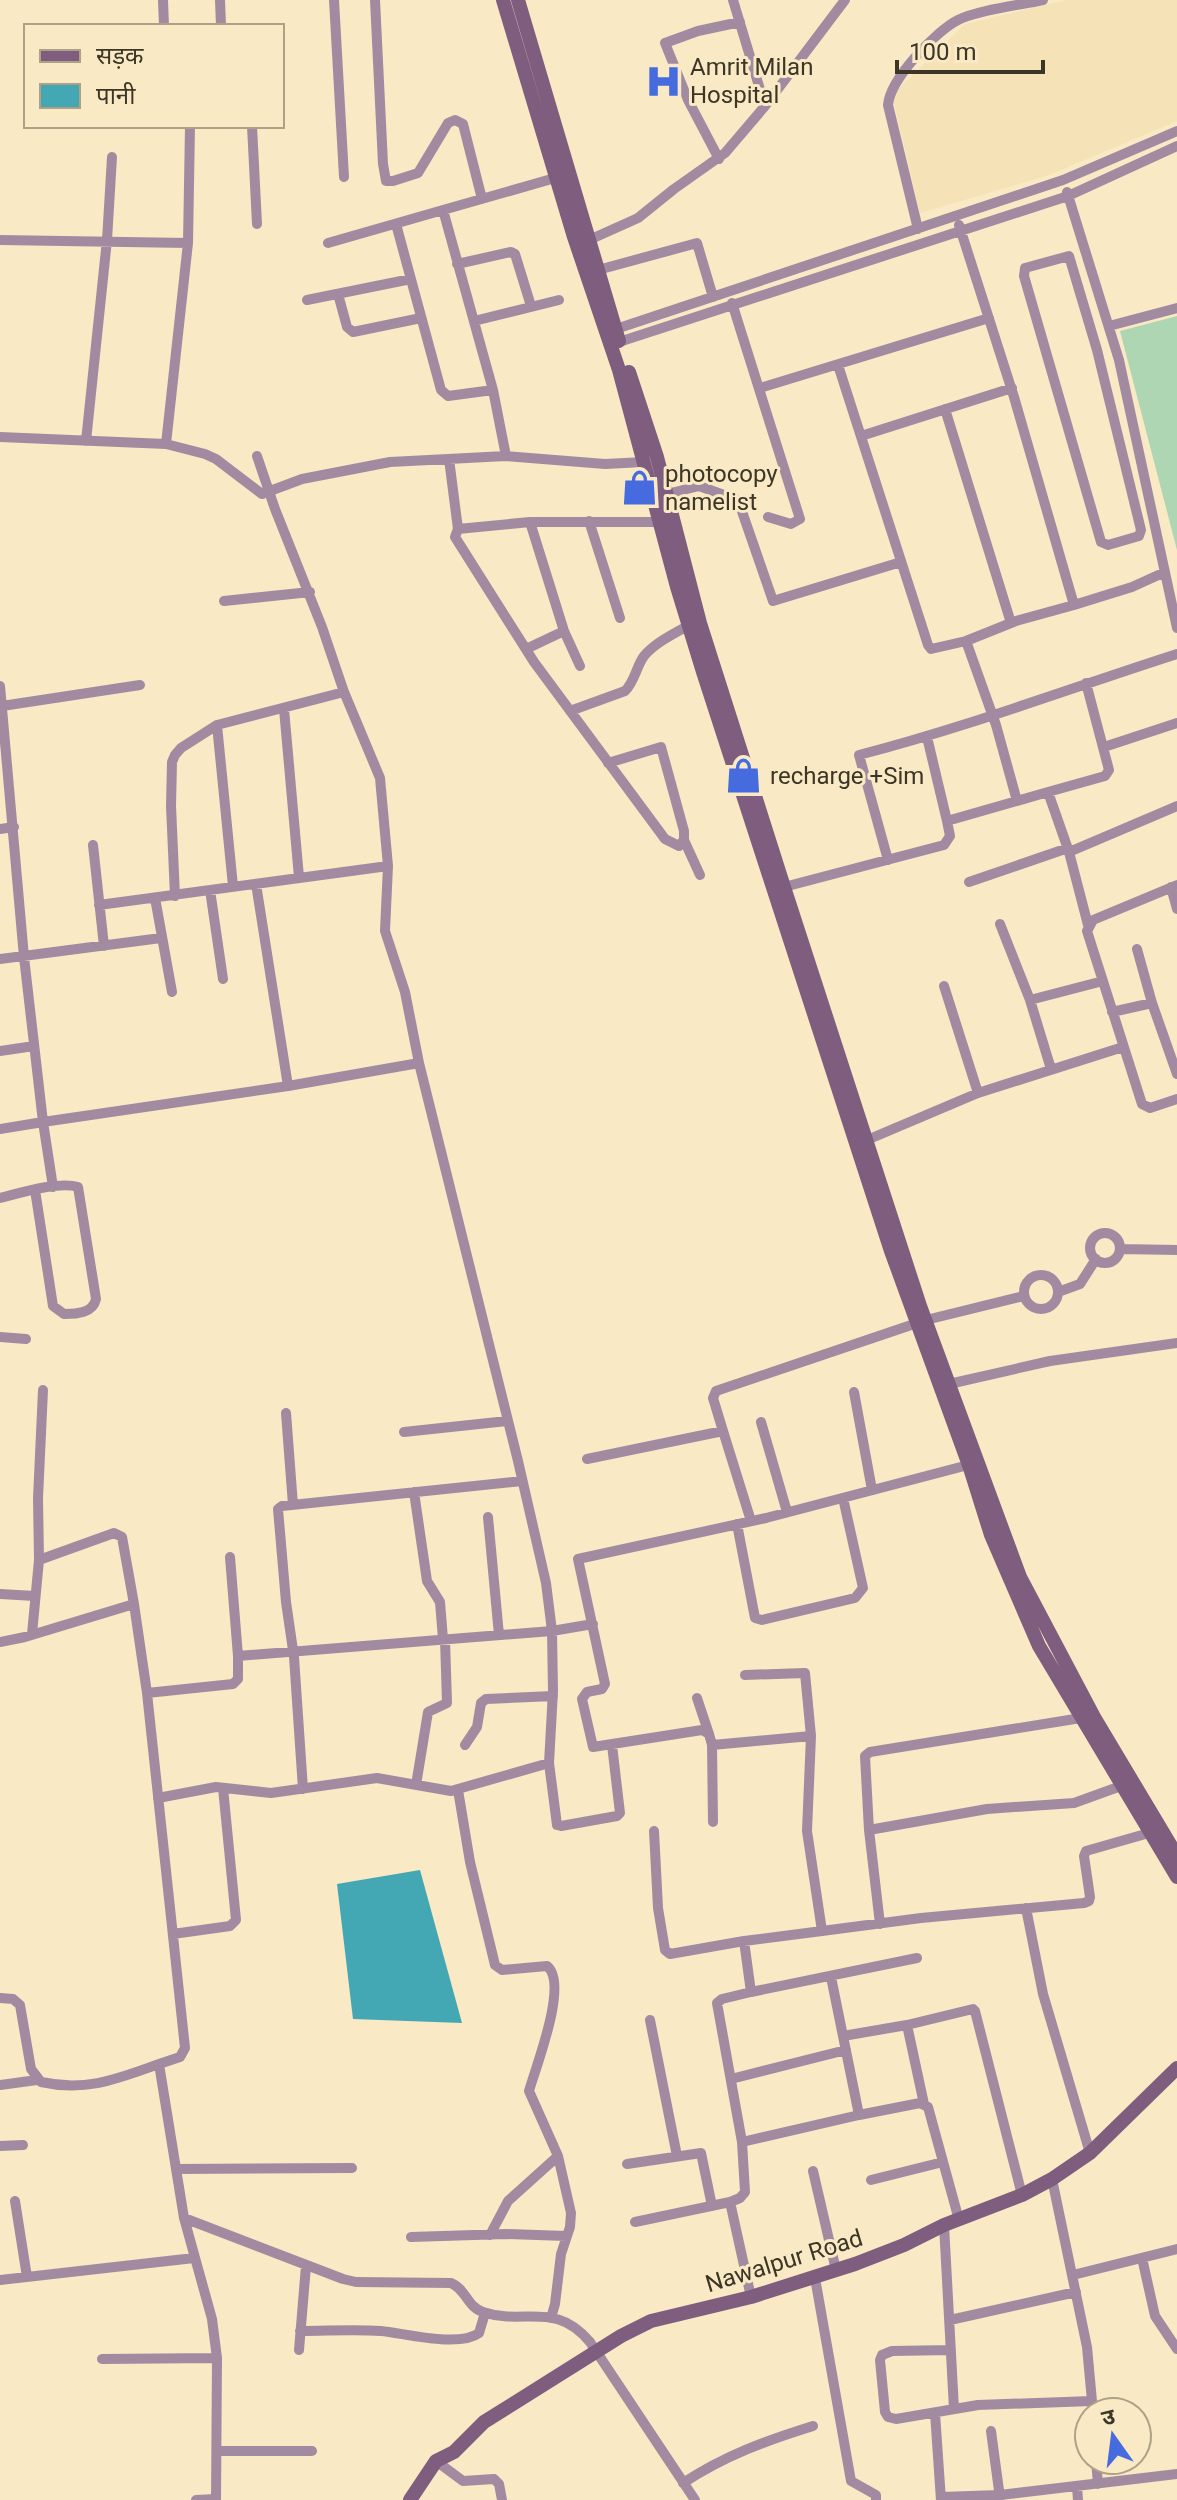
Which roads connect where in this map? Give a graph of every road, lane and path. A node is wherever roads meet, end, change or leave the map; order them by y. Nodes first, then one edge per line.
1 (163, 0) edge
2 (220, 0) edge
3 (334, 0) edge
4 (375, 0) edge
5 (503, 0) edge
6 (518, 0) edge
7 (733, 0) edge
8 (845, 0) edge
9 (1043, 0) edge
10 (740, 22) junction
11 (164, 24) edge
12 (221, 24) edge
13 (765, 106) junction
14 (190, 128) edge
15 (252, 128) edge
16 (1177, 131) edge
17 (1177, 146) edge
18 (112, 157) dead end
19 (719, 159) junction
20 (563, 176) junction
21 (344, 177) dead end
22 (1063, 180) junction
23 (1068, 196) junction
24 (482, 199) junction
25 (443, 210) junction
26 (957, 216) junction
27 (257, 224) dead end
28 (396, 224) junction
29 (918, 229) junction
30 (961, 230) junction
31 (0, 240) edge
32 (107, 240) junction
33 (589, 240) junction
34 (188, 243) junction
35 (328, 243) dead end
36 (457, 264) junction
37 (598, 270) junction
38 (411, 279) junction
39 (338, 294) junction
40 (713, 297) junction
41 (307, 300) dead end
42 (559, 300) dead end
43 (732, 303) junction
44 (531, 306) junction
45 (1177, 308) edge
46 (421, 318) junction
47 (989, 318) junction
48 (474, 321) junction
49 (1109, 326) junction
50 (618, 336) junction
51 (1115, 344) junction
52 (1097, 350) junction
53 (838, 365) junction
54 (760, 388) junction
55 (1012, 388) junction
56 (493, 390) junction
57 (945, 409) junction
58 (861, 436) junction
59 (0, 437) edge
60 (86, 441) junction
61 (166, 444) junction
62 (257, 456) dead end
63 (506, 456) junction
64 (449, 459) junction
65 (644, 462) junction
66 (269, 492) junction
67 (667, 494) junction
68 (768, 517) dead end
69 (589, 521) junction
70 (530, 522) junction
71 (660, 522) junction
72 (458, 529) junction
73 (901, 562) junction
74 (1165, 572) junction
75 (310, 592) junction
76 (224, 601) dead end
77 (1074, 605) junction
78 (620, 618) dead end
79 (1011, 623) junction
80 (689, 625) junction
81 (1177, 628) edge
82 (564, 631) junction
83 (966, 641) junction
84 (526, 649) junction
85 (1177, 654) edge
86 (580, 666) dead end
87 (1086, 683) junction
88 (140, 685) dead end
89 (0, 686) edge
90 (344, 692) junction
91 (2, 706) junction
92 (284, 709) junction
93 (570, 711) junction
94 (991, 714) junction
95 (1177, 723) edge
96 (217, 725) junction
97 (927, 737) junction
98 (1104, 747) junction
99 (608, 763) junction
100 (1048, 792) junction
101 (1017, 801) junction
102 (1177, 806) edge
103 (947, 821) junction
104 (14, 827) junction
105 (0, 829) edge
106 (684, 840) junction
107 (93, 845) dead end
108 (1068, 850) junction
109 (888, 860) junction
110 (388, 866) junction
111 (700, 875) dead end
112 (299, 877) junction
113 (969, 882) dead end
114 (256, 884) junction
115 (233, 886) junction
116 (1174, 886) edge
117 (784, 887) junction
118 (210, 890) junction
119 (175, 896) junction
120 (155, 898) junction
121 (99, 905) junction
122 (1177, 909) edge
123 (1000, 924) dead end
124 (1088, 925) junction
125 (161, 938) junction
126 (104, 946) junction
127 (1137, 949) dead end
128 (24, 957) junction
129 (0, 959) edge
130 (223, 979) dead end
131 (1103, 981) junction
132 (944, 986) dead end
133 (172, 992) dead end
134 (1030, 1000) junction
135 (1152, 1003) junction
136 (1112, 1012) junction
137 (34, 1046) junction
138 (1123, 1047) junction
139 (0, 1051) edge
140 (419, 1063) junction
141 (1051, 1069) junction
142 (1177, 1074) edge
143 (288, 1086) junction
144 (978, 1093) junction
145 (1177, 1099) edge
146 (43, 1122) junction
147 (0, 1129) edge
148 (867, 1140) junction
149 (53, 1187) junction
150 (35, 1190) junction
151 (0, 1198) edge
152 (1121, 1249) junction
153 (1177, 1250) edge
154 (1096, 1259) junction
155 (1058, 1292) junction
156 (1024, 1296) junction
157 (921, 1322) junction
158 (0, 1337) edge
159 (26, 1339) dead end
160 (1177, 1343) edge
161 (949, 1384) junction
162 (43, 1390) dead end
163 (854, 1392) dead end
164 (286, 1413) dead end
165 (507, 1421) junction
166 (761, 1422) dead end
167 (723, 1431) junction
168 (404, 1432) dead end
169 (587, 1459) dead end
170 (974, 1464) junction
171 (522, 1481) junction
172 (872, 1490) junction
173 (414, 1492) junction
174 (843, 1498) junction
175 (293, 1505) junction
176 (787, 1512) junction
177 (488, 1517) dead end
178 (751, 1521) junction
179 (737, 1524) junction
180 (230, 1557) dead end
181 (39, 1560) junction
182 (0, 1594) edge
183 (35, 1596) junction
184 (134, 1604) junction
185 (593, 1624) junction
186 (552, 1631) junction
187 (32, 1634) junction
188 (499, 1635) junction
189 (444, 1639) junction
190 (0, 1642) edge
191 (293, 1651) junction
192 (238, 1656) junction
193 (745, 1675) dead end
194 (147, 1693) junction
195 (553, 1696) junction
196 (697, 1698) dead end
197 (1081, 1718) junction
198 (709, 1734) junction
199 (811, 1736) junction
200 (465, 1745) dead end
201 (612, 1745) junction
202 (712, 1745) junction
203 (549, 1763) junction
204 (416, 1785) junction
205 (1121, 1786) junction
206 (223, 1788) junction
207 (303, 1789) junction
208 (458, 1790) junction
209 (158, 1798) junction
210 (713, 1822) dead end
211 (869, 1830) junction
212 (654, 1831) dead end
213 (1149, 1833) junction
214 (1177, 1856) edge
215 (1177, 1877) edge
216 (1026, 1908) junction
217 (880, 1924) junction
218 (822, 1931) junction
219 (173, 1934) junction
220 (744, 1941) junction
221 (917, 1958) dead end
222 (831, 1977) junction
223 (751, 1992) junction
224 (0, 1998) edge
225 (650, 2020) dead end
226 (907, 2025) junction
227 (843, 2036) junction
228 (846, 2050) junction
229 (159, 2064) junction
230 (1177, 2068) edge
231 (731, 2079) junction
232 (37, 2080) junction
233 (0, 2085) edge
234 (924, 2104) junction
235 (859, 2115) junction
236 (742, 2142) junction
237 (23, 2145) dead end
238 (0, 2146) edge
239 (1090, 2153) junction
240 (558, 2156) junction
241 (677, 2156) junction
242 (943, 2162) junction
243 (627, 2164) dead end
244 (352, 2168) dead end
245 (176, 2169) junction
246 (813, 2171) dead end
247 (1052, 2179) junction
248 (871, 2180) dead end
249 (1022, 2195) junction
250 (15, 2201) dead end
251 (730, 2202) junction
252 (712, 2206) junction
253 (184, 2218) junction
254 (635, 2222) dead end
255 (951, 2222) junction
256 (490, 2235) junction
257 (566, 2236) junction
258 (411, 2237) dead end
259 (1177, 2249) edge
260 (194, 2258) junction
261 (1142, 2258) junction
262 (306, 2266) junction
263 (836, 2270) junction
264 (1073, 2275) junction
265 (27, 2277) junction
266 (815, 2278) junction
267 (0, 2280) edge
268 (1076, 2292) junction
269 (751, 2297) junction
270 (485, 2313) junction
271 (551, 2318) junction
272 (950, 2320) junction
273 (300, 2331) junction
274 (1177, 2349) edge
275 (299, 2350) dead end
276 (951, 2350) junction
277 (596, 2351) junction
278 (217, 2358) junction
279 (102, 2359) dead end
280 (1091, 2396) edge
281 (1073, 2405) edge
282 (954, 2409) junction
283 (935, 2413) junction
284 (813, 2426) dead end
285 (991, 2431) dead end
286 (217, 2451) junction
287 (312, 2451) dead end
288 (436, 2461) junction
289 (1177, 2474) edge
290 (1097, 2476) edge
291 (683, 2483) junction
292 (1098, 2484) junction
293 (1077, 2487) junction
294 (1000, 2498) edge
295 (941, 2499) edge
296 (196, 2500) edge
297 (216, 2500) edge
298 (410, 2500) edge
299 (502, 2500) edge
300 (695, 2500) edge
301 (876, 2500) edge
302 (1078, 2500) edge

1 - 11 street
2 - 12 street
3 - 21 street
4 - 24 street
5 - 20 street
6 - 20 street
7 - 10 street
8 - 13 street
9 - 29 street
10 - 13 street
10 - 19 street
13 - 19 street
14 - 34 street
15 - 27 street
16 - 22 street
17 - 23 street
18 - 32 street
19 - 33 street
20 - 24 street
20 - 33 street
20 - 65 street
22 - 23 street
22 - 26 street
23 - 30 street
23 - 49 street
24 - 25 street
25 - 28 street
25 - 36 street
26 - 29 street
26 - 30 street
28 - 35 street
28 - 38 street
29 - 40 street
30 - 43 street
30 - 47 street
31 - 32 street
32 - 34 street
32 - 60 street
33 - 37 street
34 - 61 street
36 - 44 street
36 - 48 street
37 - 40 street
37 - 50 street
38 - 39 street
38 - 46 street
39 - 41 street
39 - 46 street
40 - 50 street
42 - 44 street
43 - 50 street
43 - 54 street
44 - 48 street
45 - 49 street
46 - 56 street
47 - 53 street
47 - 55 street
48 - 56 street
49 - 51 street
50 - 67 street
51 - 52 street
51 - 74 street
52 - 52 street
53 - 54 street
53 - 58 street
54 - 68 street
55 - 57 street
55 - 77 street
56 - 63 street
57 - 58 street
57 - 79 street
58 - 73 street
59 - 60 street
60 - 61 street
61 - 66 street
62 - 66 street
63 - 64 street
63 - 65 street
64 - 66 street
64 - 72 street
65 - 71 street
66 - 75 street
67 - 73 street
67 - 117 street
69 - 70 street
69 - 71 street
69 - 78 street
70 - 72 street
70 - 82 street
71 - 80 street
72 - 84 street
73 - 83 street
74 - 77 street
74 - 81 street
75 - 76 street
75 - 90 street
77 - 79 street
79 - 83 street
80 - 93 street
80 - 157 street
82 - 84 street
82 - 86 street
83 - 94 street
84 - 93 street
85 - 87 street
87 - 94 street
87 - 98 street
88 - 91 street
89 - 91 street
90 - 92 street
90 - 110 street
91 - 104 street
92 - 96 street
92 - 112 street
93 - 99 street
94 - 97 street
94 - 101 street
95 - 98 street
96 - 115 street
96 - 119 street
97 - 103 street
97 - 109 street
98 - 100 street
99 - 106 street
99 - 106 street
100 - 101 street
100 - 108 street
101 - 103 street
102 - 108 street
103 - 109 street
104 - 105 street
104 - 128 street
106 - 111 street
107 - 121 street
108 - 113 street
108 - 124 street
109 - 117 street
110 - 112 street
110 - 140 street
112 - 114 street
114 - 115 street
114 - 143 street
115 - 118 street
116 - 122 street
116 - 124 street
117 - 148 street
118 - 119 street
118 - 130 street
119 - 120 street
120 - 121 street
120 - 125 street
121 - 126 street
123 - 134 street
124 - 131 street
125 - 126 street
125 - 133 street
126 - 128 street
127 - 135 street
128 - 129 street
128 - 137 street
131 - 134 street
131 - 136 street
132 - 144 street
134 - 141 street
135 - 136 street
135 - 142 street
136 - 138 street
137 - 139 street
137 - 146 street
138 - 141 street
138 - 145 street
140 - 143 street
140 - 165 street
141 - 144 street
143 - 146 street
144 - 148 street
146 - 147 street
146 - 149 street
148 - 157 street
149 - 150 street
149 - 150 street
150 - 151 street
152 - 153 street
152 - 154 street
152 - 154 street
154 - 155 street
155 - 156 street
155 - 156 street
156 - 157 street
157 - 161 street
157 - 167 street
157 - 170 street
158 - 159 street
160 - 161 street
161 - 170 street
162 - 181 street
163 - 172 street
164 - 175 street
165 - 168 street
165 - 171 street
166 - 176 street
167 - 169 street
167 - 178 street
170 - 172 street
170 - 197 street
170 - 214 street
171 - 173 street
171 - 186 street
172 - 174 street
173 - 175 street
173 - 189 street
174 - 176 street
174 - 179 street
175 - 191 street
176 - 178 street
177 - 188 street
178 - 179 street
179 - 185 street
180 - 192 street
181 - 183 street
181 - 184 street
182 - 183 street
183 - 187 street
184 - 187 street
184 - 194 street
185 - 186 street
185 - 201 street
186 - 188 street
186 - 195 street
187 - 190 street
188 - 189 street
189 - 191 street
189 - 204 street
191 - 192 street
191 - 207 street
192 - 194 street
193 - 199 street
194 - 209 street
195 - 200 street
195 - 203 street
196 - 198 street
197 - 205 street
197 - 211 street
198 - 201 street
198 - 202 street
199 - 202 street
199 - 218 street
201 - 203 street
202 - 210 street
203 - 208 street
204 - 207 street
204 - 208 street
205 - 211 street
205 - 213 street
206 - 207 street
206 - 209 street
206 - 219 street
208 - 240 street
209 - 219 street
211 - 217 street
212 - 220 street
213 - 215 street
213 - 216 street
216 - 217 street
216 - 239 street
217 - 218 street
218 - 220 street
219 - 229 street
220 - 223 street
221 - 222 street
222 - 223 street
222 - 227 street
223 - 231 street
224 - 232 street
225 - 241 street
226 - 227 street
226 - 234 street
226 - 249 street
227 - 228 street
228 - 231 street
228 - 235 street
229 - 232 street
229 - 245 street
230 - 239 street, Nawalpur Road
231 - 236 street
232 - 233 street
234 - 235 street
234 - 242 street
235 - 236 street
236 - 251 street
237 - 238 street
239 - 247 street, Nawalpur Road
240 - 256 street
240 - 257 street
241 - 243 street
241 - 252 street
242 - 248 street
242 - 255 street
244 - 245 street
245 - 253 street
246 - 263 street
247 - 249 street, Nawalpur Road
247 - 264 street
249 - 255 street, Nawalpur Road
250 - 265 street
251 - 252 street
251 - 269 street
252 - 254 street
253 - 260 street
253 - 262 street
255 - 263 street, Nawalpur Road
255 - 272 street
256 - 257 street
256 - 258 street
257 - 271 street
259 - 261 street
260 - 265 street
260 - 278 street
261 - 264 street
261 - 274 street
262 - 270 street
262 - 273 street
263 - 266 street, Nawalpur Road
264 - 268 street
265 - 267 street
266 - 269 street, Nawalpur Road
266 - 301 street
268 - 272 street
268 - 280 street
269 - 277 street, Nawalpur Road
270 - 271 street
270 - 273 street
271 - 277 street
272 - 276 street
273 - 275 street
276 - 282 street
276 - 283 street
277 - 288 street, Nawalpur Road
277 - 291 street
278 - 279 street
278 - 286 street
281 - 282 street
282 - 283 street
283 - 295 street
284 - 291 street
285 - 294 street
286 - 287 street
286 - 297 street
288 - 298 street, Nawalpur Road
288 - 299 street
289 - 292 street
290 - 292 street
291 - 300 street
292 - 293 street
293 - 294 street
293 - 302 street
294 - 295 street
296 - 297 street

